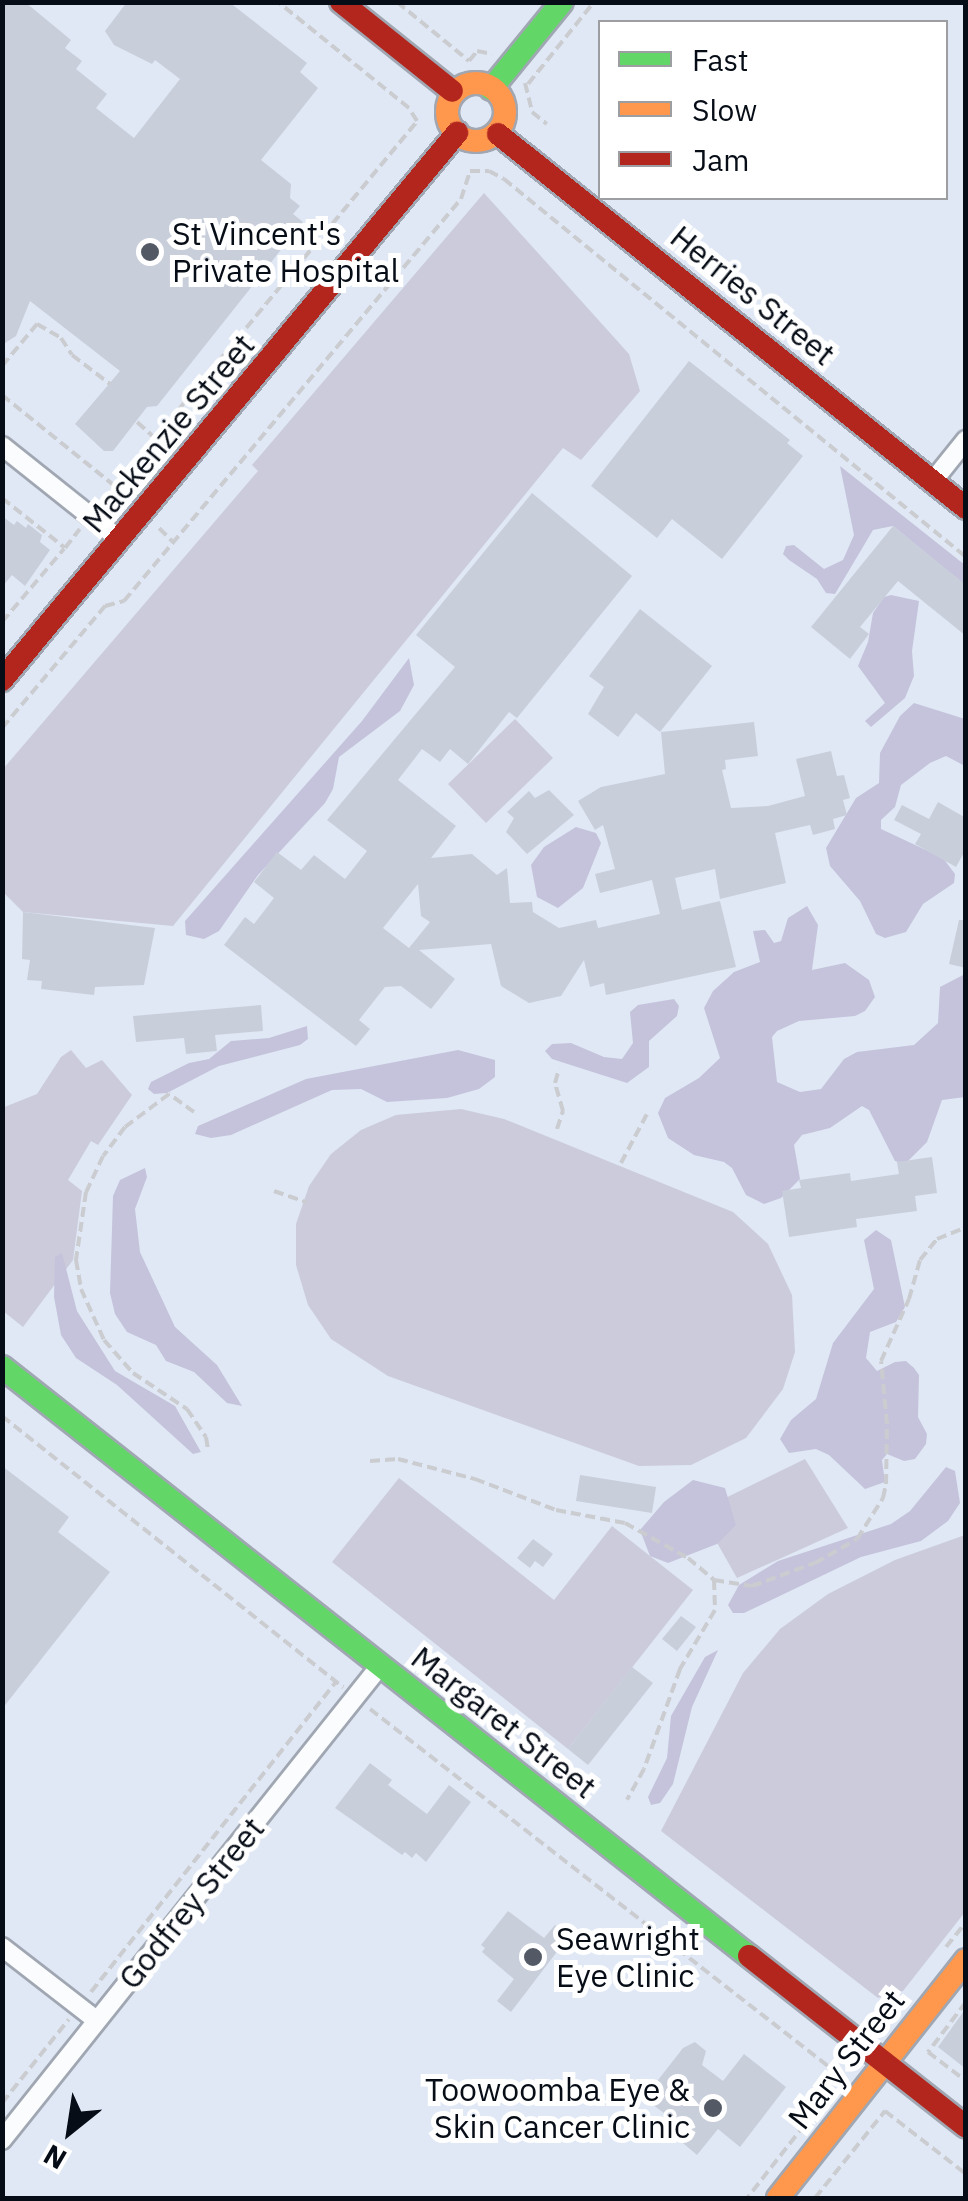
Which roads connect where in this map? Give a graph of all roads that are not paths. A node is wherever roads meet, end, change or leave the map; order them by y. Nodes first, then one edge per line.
1 (341, 2) edge
2 (562, 2) edge
3 (490, 90) junction
4 (452, 92) junction
5 (458, 132) junction
6 (498, 134) junction
7 (966, 440) edge
8 (2, 446) edge
9 (932, 481) junction
10 (966, 508) edge
11 (120, 540) junction
12 (2, 680) edge
13 (2, 1367) edge
14 (380, 1666) junction
15 (2, 1947) edge
16 (965, 1962) edge
17 (96, 2020) junction
18 (885, 2063) junction
19 (966, 2127) edge
20 (2, 2140) edge
21 (778, 2198) edge

1 - 4 street
2 - 3 street
3 - 4 street
3 - 6 street
4 - 5 street
5 - 6 street
5 - 11 street, Mackenzie Street
6 - 9 street, Herries Street
7 - 9 street
8 - 11 street
9 - 10 street, Herries Street
11 - 12 street, Mackenzie Street
13 - 14 street, Margaret Street
14 - 17 street, Godfrey Street
14 - 18 street, Margaret Street
15 - 17 street
16 - 18 street, Mary Street
17 - 20 street, Godfrey Street
18 - 19 street, Margaret Street
18 - 21 street, Mary Street

